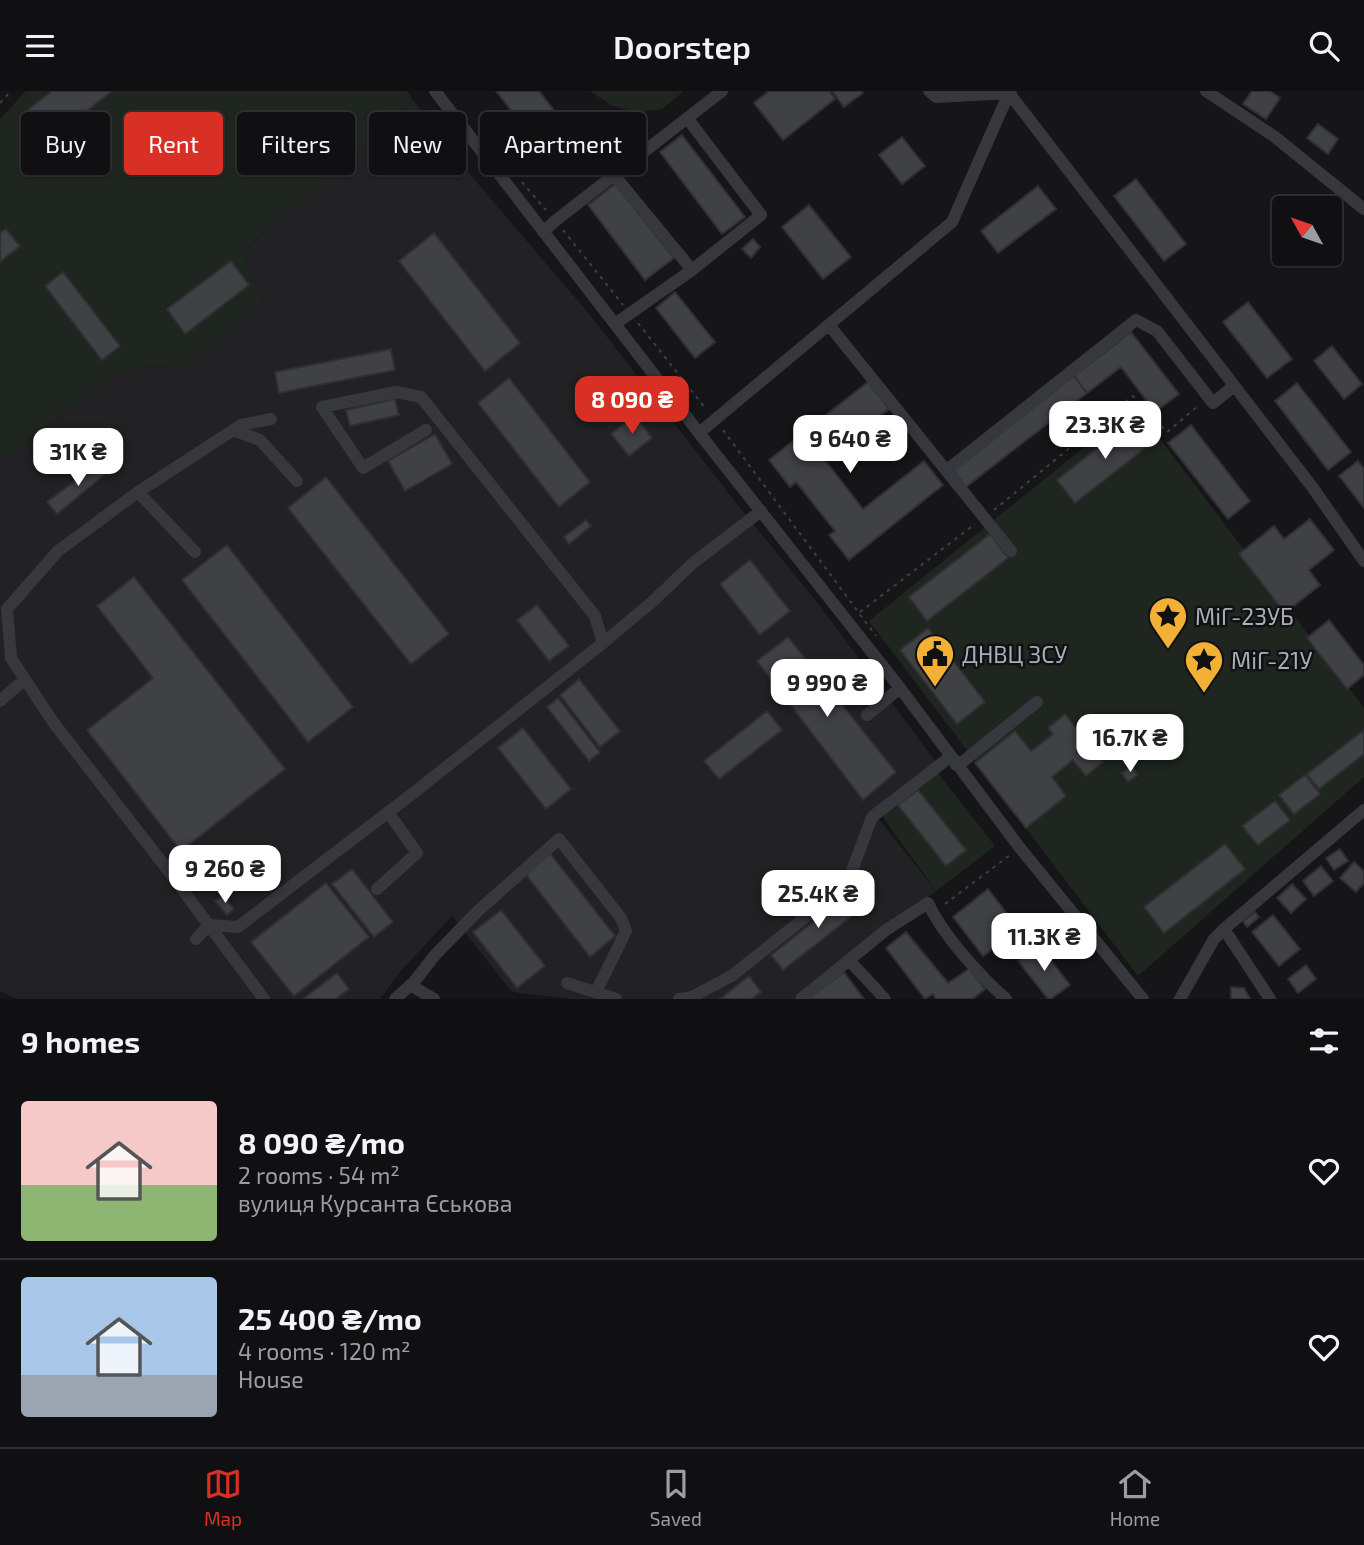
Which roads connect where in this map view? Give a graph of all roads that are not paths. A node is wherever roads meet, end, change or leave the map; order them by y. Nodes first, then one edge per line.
1 (435, 91) edge
2 (722, 91) edge
3 (929, 91) edge
4 (1010, 92) edge
5 (1208, 92) edge
6 (687, 118) junction
7 (646, 150) edge
8 (614, 175) joint
9 (1364, 209) edge
10 (543, 232) junction
11 (692, 270) junction
12 (615, 324) junction
13 (829, 325) junction
14 (1234, 387) junction
15 (271, 419) dead end
16 (233, 430) junction
17 (426, 430) dead end
18 (699, 433) junction
19 (947, 470) junction
20 (297, 481) dead end
21 (138, 492) junction
22 (761, 511) junction
23 (1011, 551) dead end
24 (195, 552) dead end
25 (1364, 561) edge
26 (603, 643) junction
27 (25, 679) junction
28 (900, 688) junction
29 (0, 701) edge
30 (1037, 702) dead end
31 (867, 715) dead end
32 (953, 761) junction
33 (1364, 810) edge
34 (388, 812) junction
35 (377, 889) dead end
36 (209, 925) junction
37 (1224, 929) junction
38 (196, 939) dead end
39 (849, 960) junction
40 (567, 983) dead end
41 (410, 985) junction
42 (596, 992) junction
43 (264, 999) edge
44 (395, 999) edge
45 (433, 999) edge
46 (616, 999) edge
47 (679, 999) edge
48 (801, 999) edge
49 (885, 999) edge
50 (1006, 999) edge
51 (1143, 999) edge
52 (1180, 999) edge
53 (1270, 999) edge

1 - 10 street
2 - 6 street
3 - 4 street
4 - 13 street
4 - 14 street
5 - 9 street
6 - 7 street
6 - 11 street
8 - 10 street
8 - 11 street
10 - 12 street
11 - 12 street
12 - 18 street
13 - 18 street
13 - 19 street
14 - 19 street
14 - 25 street
15 - 16 street
16 - 20 street
16 - 21 street
17 - 26 street
18 - 22 street
19 - 23 street
21 - 24 street
21 - 27 street
22 - 26 street
22 - 28 street
26 - 34 street
27 - 29 street
27 - 36 street
28 - 31 street
28 - 32 street
30 - 32 street
32 - 47 street
32 - 51 street
33 - 37 street
34 - 35 street
34 - 36 street
36 - 38 street
36 - 43 street
37 - 52 street
37 - 53 street
39 - 48 street
39 - 49 street
39 - 50 street
40 - 42 street
41 - 42 street
41 - 44 street
41 - 45 street
42 - 46 street

